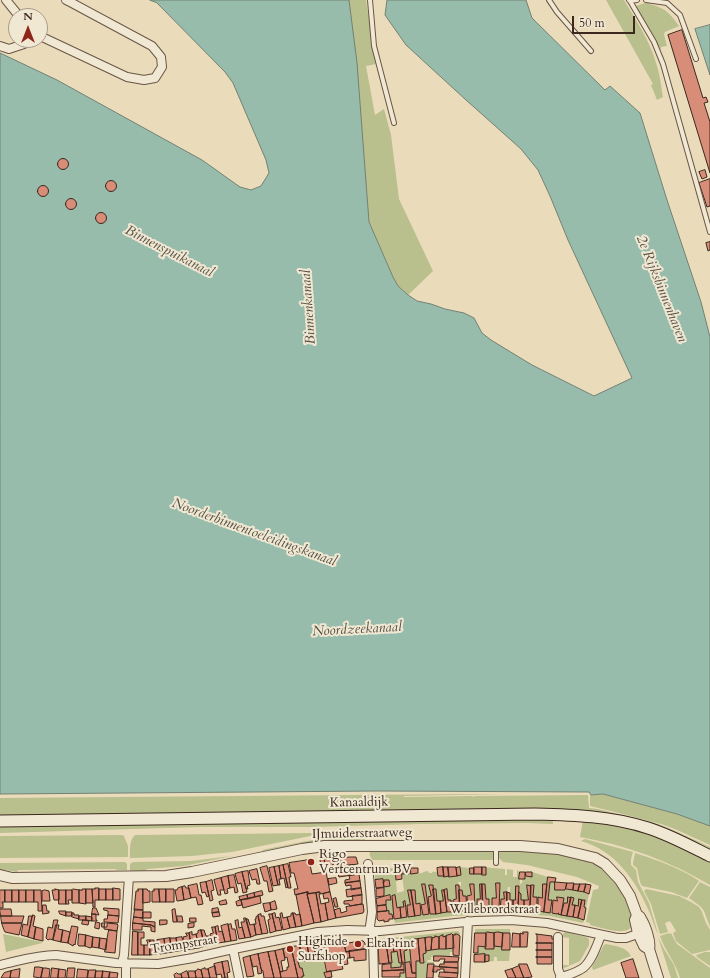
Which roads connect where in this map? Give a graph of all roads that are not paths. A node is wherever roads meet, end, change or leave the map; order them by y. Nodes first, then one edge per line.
1 (6, 0) edge
2 (66, 0) edge
3 (370, 0) edge
4 (549, 0) edge
5 (637, 0) edge
6 (646, 0) edge
7 (630, 1) edge
8 (12, 8) edge
9 (48, 40) edge
10 (0, 46) edge
11 (12, 48) edge
12 (591, 51) dead end
13 (696, 59) dead end
14 (394, 123) dead end
15 (710, 232) edge
16 (0, 821) edge
17 (496, 846) junction
18 (710, 856) edge
19 (496, 863) dead end
20 (368, 864) dead end
21 (0, 875) edge
22 (129, 876) junction
23 (12, 878) junction
24 (0, 881) edge
25 (468, 921) junction
26 (371, 931) junction
27 (642, 932) junction
28 (601, 935) junction
29 (558, 937) dead end
30 (233, 949) junction
31 (125, 964) junction
32 (0, 965) edge
33 (126, 978) edge
34 (239, 978) edge
35 (374, 978) edge
36 (465, 978) edge
37 (560, 978) edge
38 (658, 978) edge

1 - 8 street
2 - 9 street
3 - 14 lane
4 - 12 lane
5 - 7 lane
6 - 13 lane
7 - 15 lane
10 - 11 street
16 - 18 main road, Kanaaldijk
17 - 19 lane
17 - 22 street, IJmuiderstraatweg
17 - 27 street, IJmuiderstraatweg
20 - 26 street
21 - 23 street, IJmuiderstraatweg
22 - 23 street, IJmuiderstraatweg
22 - 31 street
23 - 24 street, IJmuiderstraatweg
25 - 26 street, Willebrordstraat
25 - 28 street, Willebrordstraat
25 - 36 street
26 - 30 street, Trompstraat
26 - 35 street
27 - 28 street, Willebrordstraat
27 - 38 street
28 - 37 street
29 - 37 street
30 - 31 street, Trompstraat
30 - 34 street
31 - 32 street, Trompstraat
31 - 33 street

